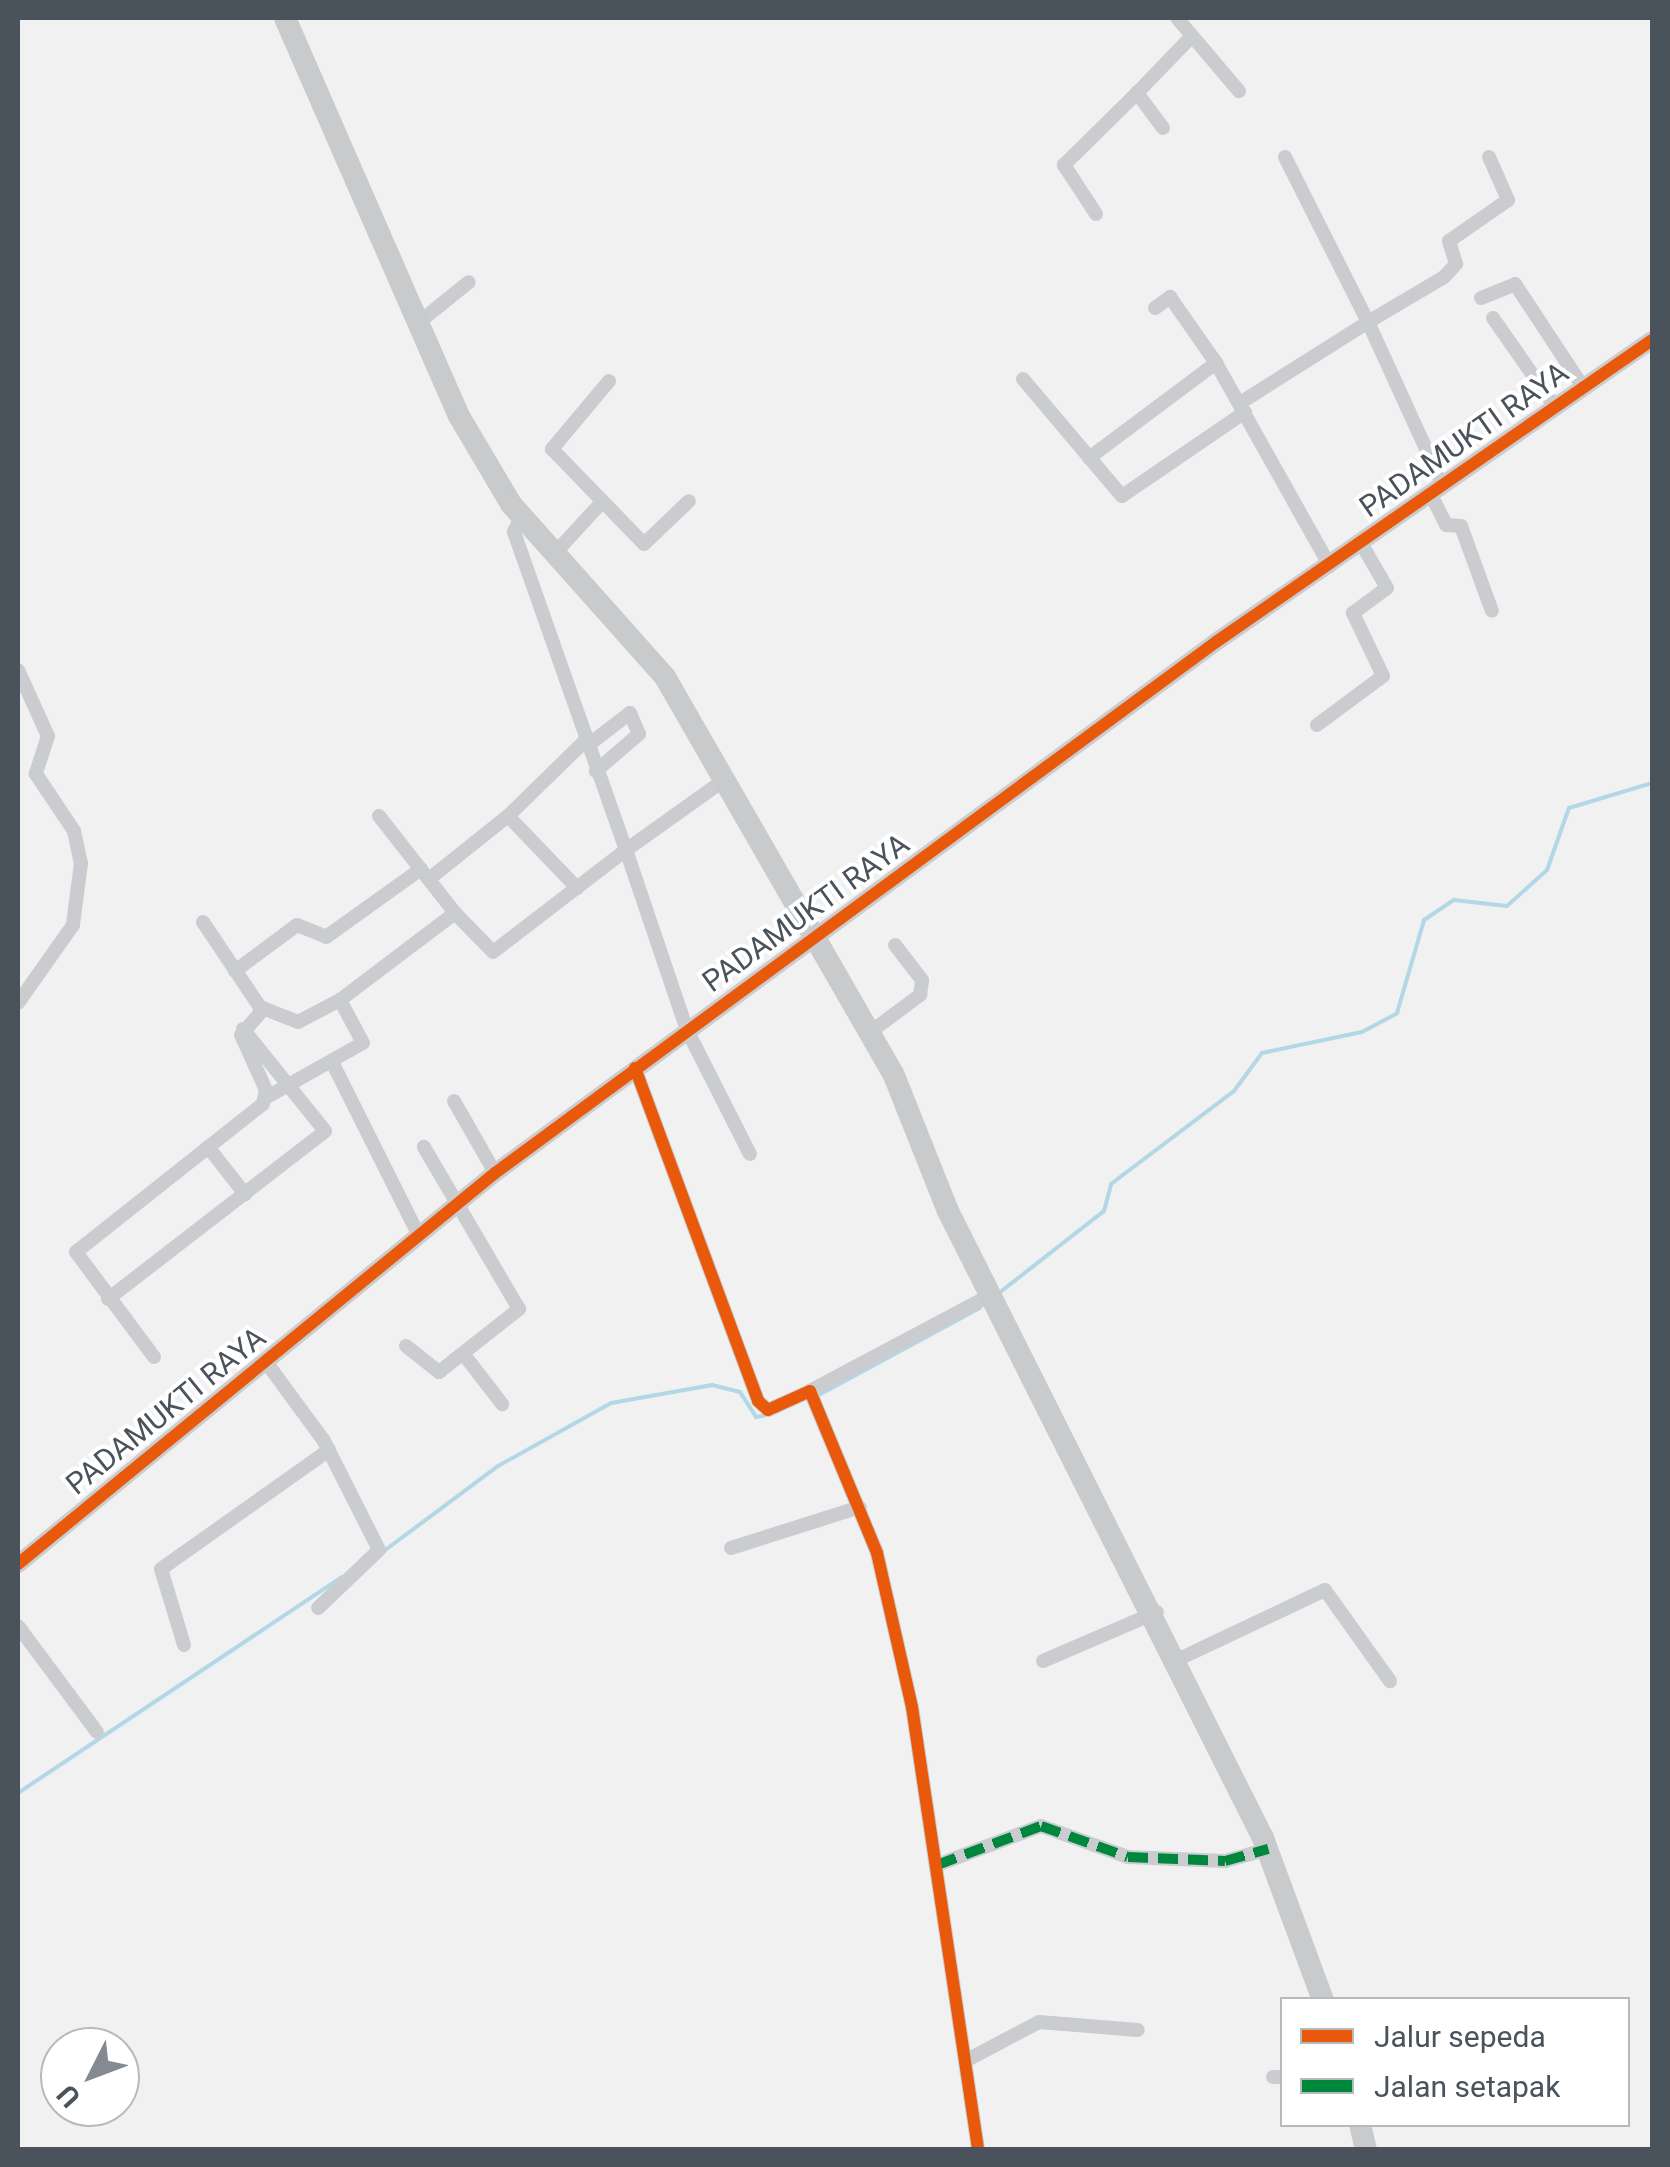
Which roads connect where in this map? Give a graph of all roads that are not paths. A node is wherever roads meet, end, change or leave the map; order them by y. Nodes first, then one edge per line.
1 (285, 18) edge
2 (1176, 18) edge
3 (1191, 37) junction
4 (1239, 91) dead end
5 (1137, 92) junction
6 (1163, 128) dead end
7 (1286, 157) dead end
8 (1488, 157) dead end
9 (1096, 214) dead end
10 (469, 282) dead end
11 (1481, 298) dead end
12 (1155, 308) dead end
13 (1493, 318) dead end
14 (1368, 322) junction
15 (418, 323) junction
16 (1652, 340) edge
17 (1216, 362) junction
18 (1023, 379) dead end
19 (609, 381) dead end
20 (1584, 386) junction
21 (1243, 407) junction
22 (1554, 407) junction
23 (1088, 458) junction
24 (1436, 488) junction
25 (689, 501) dead end
26 (602, 502) junction
27 (522, 516) junction
28 (1360, 544) junction
29 (556, 552) junction
30 (1330, 566) junction
31 (1492, 611) dead end
32 (18, 670) edge
33 (1318, 724) dead end
34 (586, 743) junction
35 (596, 771) junction
36 (728, 778) junction
37 (380, 816) dead end
38 (508, 816) junction
39 (626, 850) junction
40 (425, 874) junction
41 (577, 888) junction
42 (456, 913) junction
43 (203, 922) dead end
44 (815, 942) junction
45 (894, 944) dead end
46 (236, 971) junction
47 (340, 1000) junction
48 (18, 1003) edge
49 (264, 1009) junction
50 (243, 1029) junction
51 (687, 1030) junction
52 (869, 1033) junction
53 (332, 1062) junction
54 (635, 1068) junction
55 (292, 1083) junction
56 (267, 1097) junction
57 (454, 1101) dead end
58 (208, 1147) junction
59 (424, 1147) dead end
60 (750, 1154) dead end
61 (495, 1173) junction
62 (244, 1194) junction
63 (456, 1206) junction
64 (419, 1236) junction
65 (989, 1296) junction
66 (108, 1299) junction
67 (406, 1346) dead end
68 (465, 1356) junction
69 (154, 1357) dead end
70 (266, 1362) junction
71 (810, 1391) junction
72 (502, 1404) dead end
73 (329, 1450) junction
74 (860, 1507) junction
75 (731, 1548) dead end
76 (21, 1555) edge
77 (318, 1608) dead end
78 (1156, 1612) junction
79 (18, 1626) edge
80 (184, 1645) dead end
81 (1179, 1659) junction
82 (1042, 1661) dead end
83 (1390, 1682) dead end
84 (97, 1732) dead end
85 (1268, 1849) junction
86 (937, 1864) junction
87 (1322, 1997) edge
88 (1138, 2030) dead end
89 (968, 2060) junction
90 (978, 2150) edge

1 - 15 main road
2 - 3 street
3 - 4 street
3 - 5 street
5 - 6 street
5 - 9 street
7 - 14 street
8 - 14 street
10 - 15 street
11 - 20 street
12 - 17 street
13 - 22 street
14 - 21 street
14 - 24 street
15 - 27 main road
16 - 20 street, PADAMUKTI RAYA
17 - 21 street
17 - 23 street
18 - 23 street
19 - 26 street
20 - 22 street, PADAMUKTI RAYA
21 - 23 street
21 - 30 street
22 - 24 street, PADAMUKTI RAYA
24 - 28 street, PADAMUKTI RAYA
24 - 31 street
25 - 26 street
26 - 29 street
27 - 29 main road
27 - 34 street
28 - 30 street, PADAMUKTI RAYA
28 - 33 street
29 - 36 main road
30 - 44 street, PADAMUKTI RAYA
32 - 48 street
34 - 35 street
34 - 35 street
34 - 38 street
35 - 39 street
36 - 39 street
36 - 44 main road
37 - 40 street
38 - 40 street
38 - 41 street
39 - 41 street
39 - 51 street
40 - 42 street
40 - 46 street
41 - 42 street
42 - 47 street
43 - 46 street
44 - 51 street, PADAMUKTI RAYA
44 - 52 main road
45 - 52 street
46 - 49 street
47 - 49 street
47 - 53 street
49 - 50 street
50 - 55 street
50 - 56 street
51 - 54 street, PADAMUKTI RAYA
51 - 60 street
52 - 65 main road
53 - 55 street
53 - 64 street
54 - 61 street, PADAMUKTI RAYA
54 - 71 street
55 - 56 street
55 - 62 street
56 - 58 street
57 - 61 street
58 - 62 street
58 - 66 street
59 - 63 street
61 - 63 street, PADAMUKTI RAYA
62 - 66 street
63 - 64 street, PADAMUKTI RAYA
63 - 68 street
64 - 70 street, PADAMUKTI RAYA
65 - 71 street
65 - 78 main road
66 - 69 street
67 - 68 street
68 - 72 street
70 - 73 street
70 - 76 street, PADAMUKTI RAYA
71 - 74 street
73 - 77 street
73 - 80 street
74 - 75 street
74 - 86 street
78 - 81 main road
78 - 82 street
79 - 84 street
81 - 83 street
81 - 85 main road
85 - 86 street
85 - 87 main road
86 - 89 street
88 - 89 street
89 - 90 street

